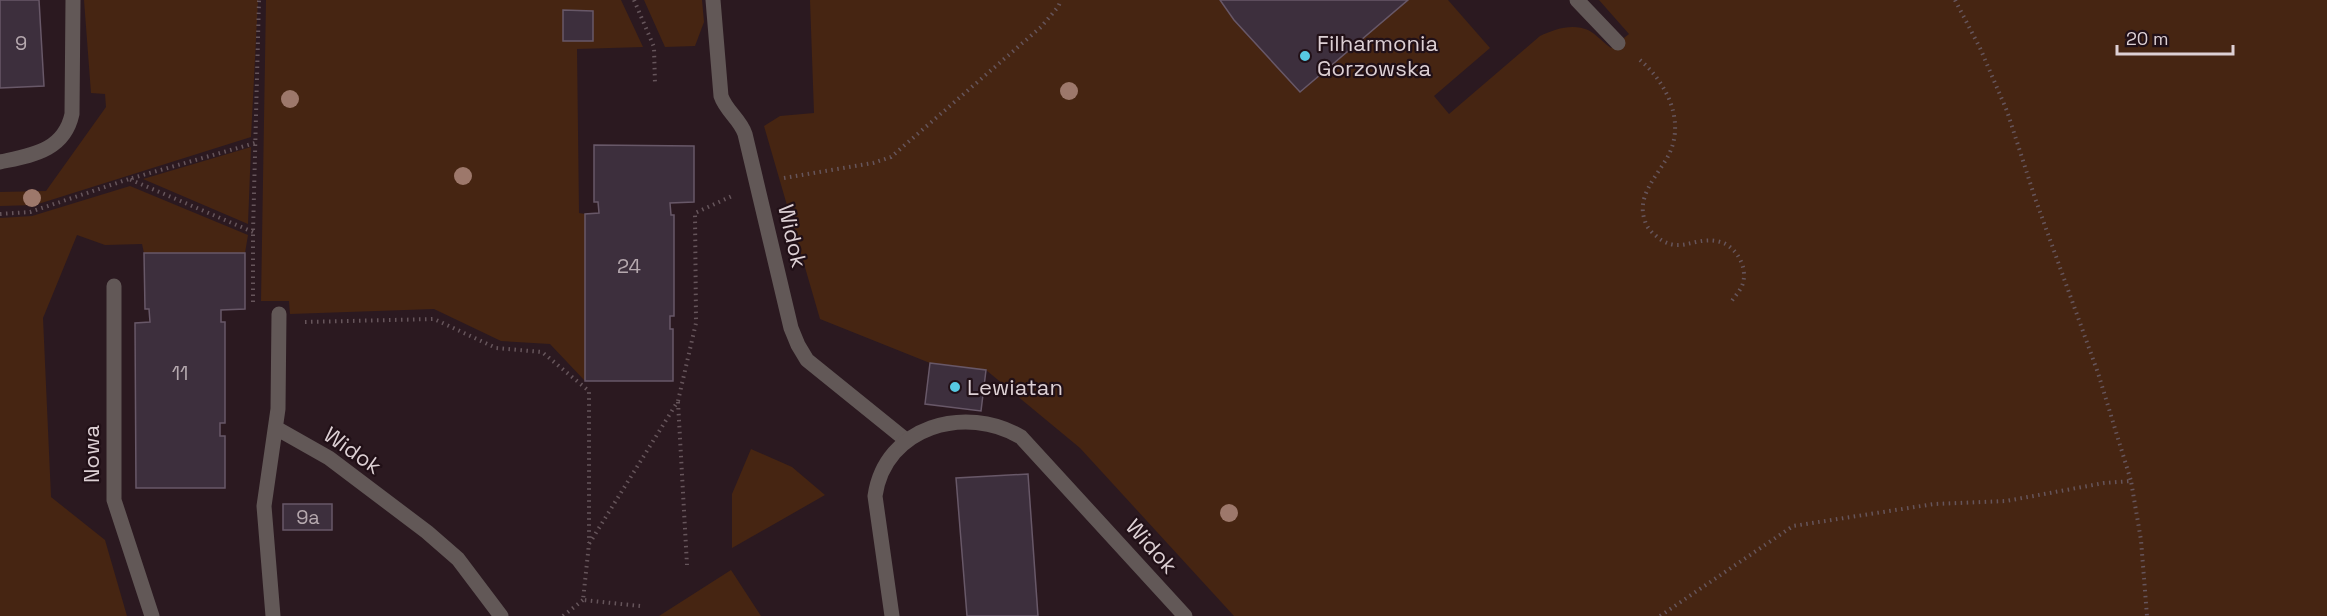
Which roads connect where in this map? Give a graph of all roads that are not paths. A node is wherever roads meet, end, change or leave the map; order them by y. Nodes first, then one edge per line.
1 (73, 0) edge
2 (713, 0) edge
3 (1577, 0) edge
4 (1618, 43) road end
5 (0, 162) edge
6 (114, 286) dead end
7 (279, 318) road end
8 (276, 428) junction
9 (906, 440) junction
10 (152, 616) edge
11 (273, 616) edge
12 (501, 616) edge
13 (892, 616) edge
14 (1185, 616) edge

1 - 5 street
2 - 9 street, Widok
3 - 4 street
6 - 10 street, Nowa
7 - 8 street
8 - 11 street
8 - 12 street, Widok
9 - 13 street, Widok
9 - 14 street, Widok

